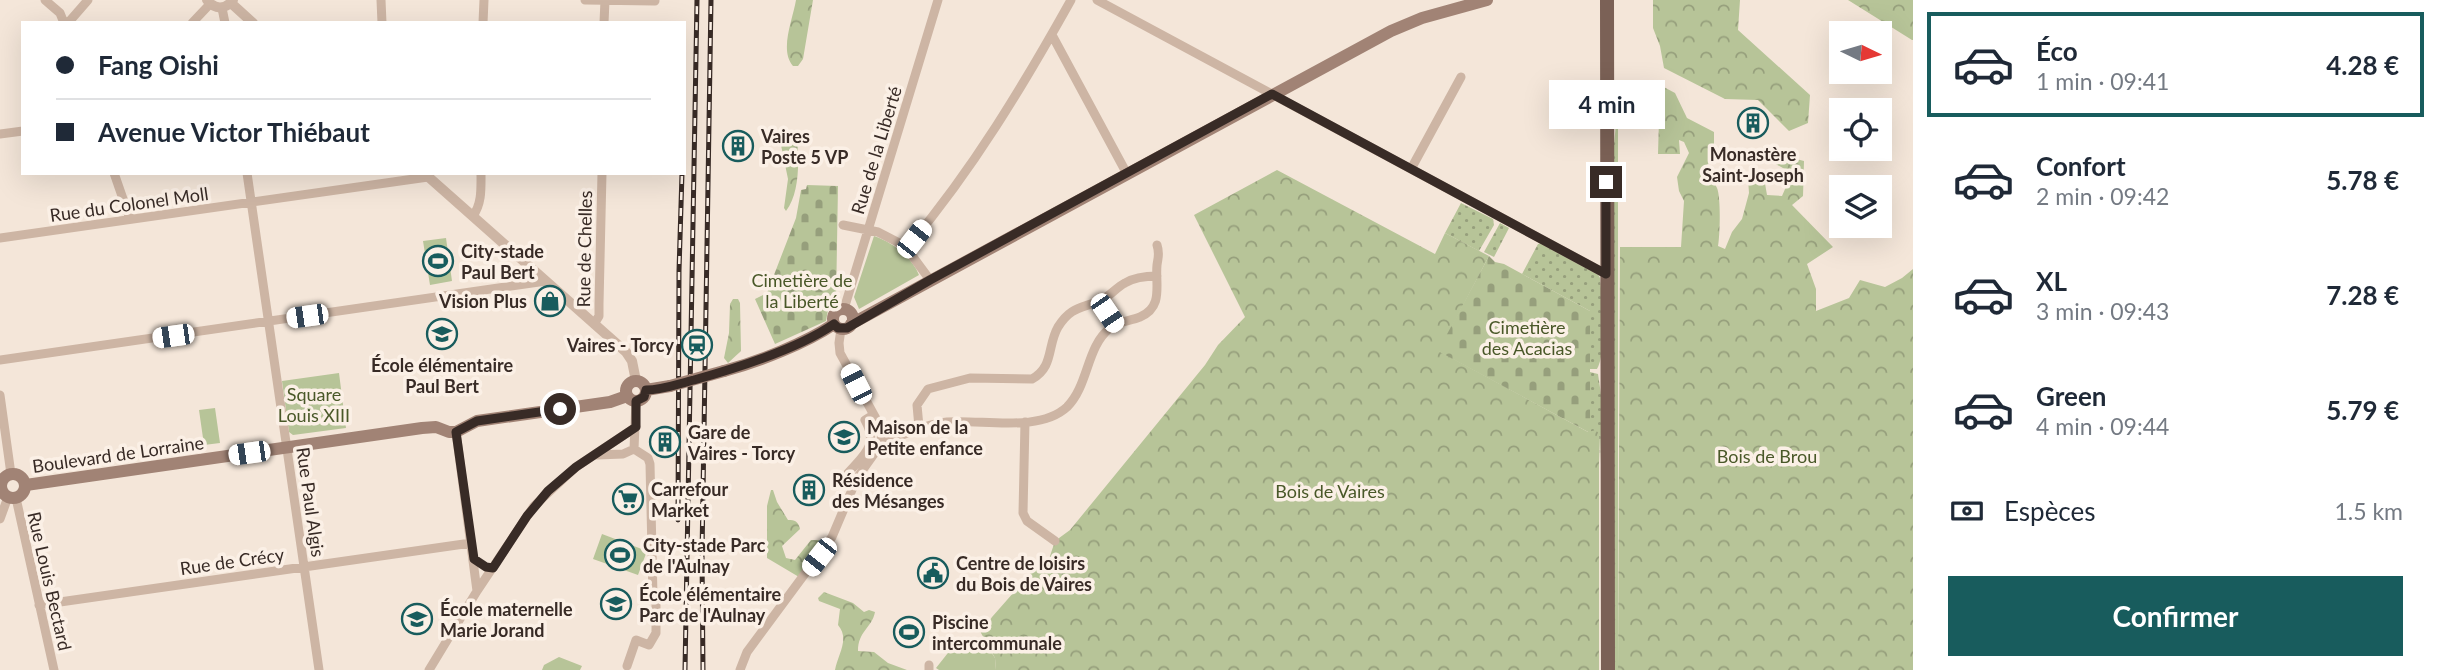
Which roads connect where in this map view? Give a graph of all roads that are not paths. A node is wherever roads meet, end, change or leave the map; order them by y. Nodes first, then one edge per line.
1 (45, 0) edge
2 (88, 0) edge
3 (381, 0) edge
4 (484, 0) edge
5 (585, 0) edge
6 (605, 0) edge
7 (938, 0) edge
8 (1072, 0) edge
9 (1080, 0) edge
10 (1097, 0) edge
11 (1486, 0) edge
12 (1607, 0) edge
13 (655, 1) edge
14 (209, 2) edge
15 (229, 4) edge
16 (65, 21) edge
17 (68, 21) edge
18 (194, 21) edge
19 (250, 21) edge
20 (382, 21) edge
21 (484, 21) edge
22 (604, 21) edge
23 (1052, 35) junction
24 (1461, 77) dead end
25 (1272, 94) junction
26 (21, 131) edge
27 (0, 134) edge
28 (1411, 169) junction
29 (1127, 174) junction
30 (115, 175) edge
31 (247, 175) edge
32 (426, 175) edge
33 (481, 175) edge
34 (602, 175) edge
35 (251, 202) junction
36 (473, 216) junction
37 (130, 219) junction
38 (843, 225) dead end
39 (869, 229) junction
40 (0, 238) edge
41 (1157, 245) dead end
42 (905, 246) junction
43 (1606, 274) junction
44 (1157, 276) junction
45 (930, 280) junction
46 (546, 281) junction
47 (1099, 301) junction
48 (845, 320) junction
49 (268, 322) junction
50 (594, 324) junction
51 (1114, 325) junction
52 (0, 360) edge
53 (636, 380) junction
54 (646, 390) junction
55 (0, 396) edge
56 (632, 398) junction
57 (869, 417) junction
58 (1025, 422) junction
59 (636, 427) junction
60 (919, 427) junction
61 (456, 432) junction
62 (881, 441) junction
63 (287, 447) junction
64 (634, 449) junction
65 (597, 455) junction
66 (848, 473) dead end
67 (11, 474) junction
68 (26, 485) junction
69 (5, 495) edge
70 (1, 514) edge
71 (1055, 541) dead end
72 (471, 543) junction
73 (474, 559) junction
74 (304, 567) junction
75 (493, 568) junction
76 (477, 591) junction
77 (40, 605) junction
78 (627, 666) dead end
79 (54, 670) edge
80 (319, 670) edge
81 (429, 670) edge
82 (740, 670) edge
83 (1608, 670) edge

1 - 16 street
2 - 17 street
3 - 20 street
4 - 21 street
5 - 6 street
6 - 13 street
6 - 22 street
7 - 39 street, Rue de la Liberté
8 - 9 street
8 - 23 street
10 - 25 street
11 - 25 main road
12 - 43 main road
14 - 15 street
14 - 18 street
15 - 19 street
23 - 29 street
23 - 42 street
24 - 28 street
25 - 28 street
25 - 29 main road
26 - 27 street
28 - 43 street
29 - 45 main road
30 - 37 street
31 - 35 street, Rue Paul Algis
32 - 35 street, Rue du Colonel Moll
32 - 36 street
33 - 36 street
34 - 50 street, Rue de Chelles
35 - 37 street, Rue du Colonel Moll
35 - 49 street, Rue Paul Algis
36 - 46 street
37 - 40 street, Rue du Colonel Moll
38 - 39 street
39 - 42 street
39 - 48 street, Rue de la Liberté
41 - 44 street
42 - 45 street
43 - 83 main road
44 - 47 street
44 - 51 street
45 - 48 main road
46 - 49 street
46 - 50 street
47 - 51 street
47 - 60 street
48 - 54 main road, bridge
48 - 57 street
49 - 52 street
49 - 63 street, Rue Paul Algis
50 - 53 street
51 - 58 street
53 - 54 main road
53 - 56 main road
54 - 56 main road
55 - 67 street
56 - 59 street
56 - 61 main road, Boulevard de Lorraine
57 - 62 street
57 - 66 street
58 - 60 street
58 - 71 street
59 - 64 street
59 - 65 street
60 - 62 street
61 - 63 main road, Boulevard de Lorraine
61 - 72 street
62 - 82 street
63 - 68 main road, Boulevard de Lorraine
63 - 74 street, Rue Paul Algis
64 - 65 street
64 - 78 street
65 - 75 street
67 - 68 main road
67 - 69 main road
68 - 69 main road
69 - 70 street
69 - 77 street, Rue Louis Bectard
72 - 73 street
72 - 74 street, Rue de Crécy
73 - 75 street
73 - 76 street
74 - 77 street, Rue de Crécy
74 - 80 street, Rue Paul Algis
75 - 76 street
76 - 81 street
77 - 79 street, Rue Louis Bectard

